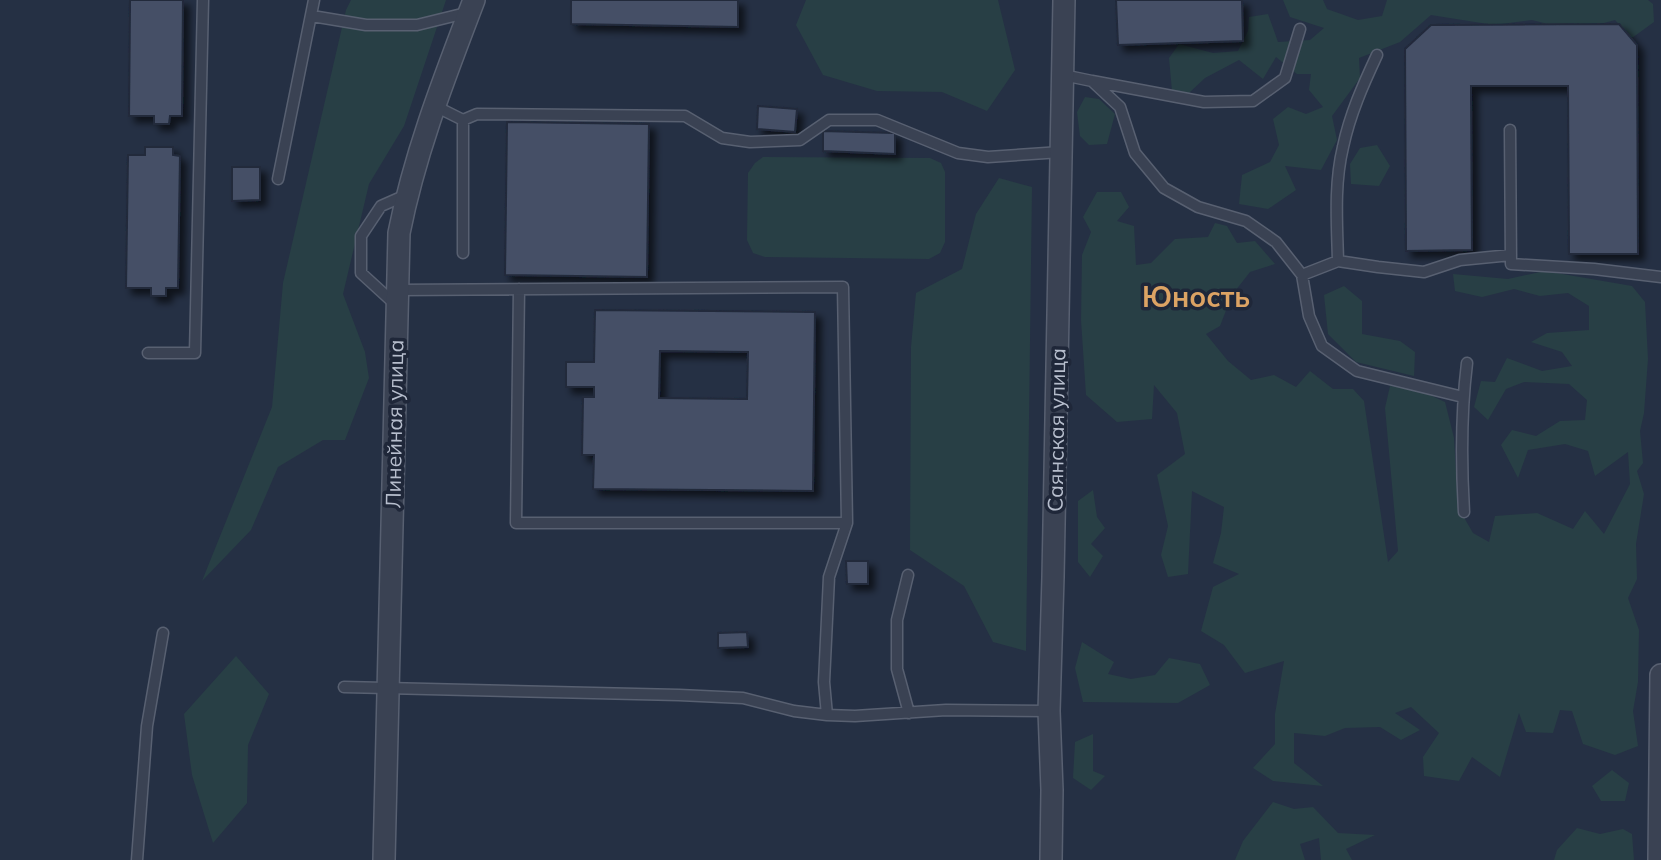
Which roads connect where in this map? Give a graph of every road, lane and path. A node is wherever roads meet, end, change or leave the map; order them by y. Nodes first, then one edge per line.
1 (203, 0) edge
2 (314, 0) edge
3 (1064, 0) edge
4 (472, 6) edge
5 (312, 16) junction
6 (1300, 29) dead end
7 (1377, 55) dead end
8 (1063, 75) junction
9 (1092, 81) junction
10 (435, 106) junction
11 (463, 120) junction
12 (1510, 130) dead end
13 (1061, 152) junction
14 (278, 179) dead end
15 (407, 195) junction
16 (463, 253) dead end
17 (1511, 255) junction
18 (1338, 261) junction
19 (1302, 275) junction
20 (1661, 277) edge
21 (519, 289) junction
22 (398, 298) junction
23 (148, 353) dead end
24 (1467, 363) dead end
25 (1463, 397) junction
26 (1464, 512) dead end
27 (847, 523) junction
28 (908, 575) dead end
29 (163, 634) dead end
30 (1661, 676) edge
31 (344, 687) dead end
32 (388, 688) junction
33 (1049, 710) junction
34 (909, 713) junction
35 (827, 715) junction
36 (137, 860) edge
37 (384, 860) edge
38 (1051, 860) edge
39 (1659, 860) edge

1 - 23 lane
2 - 5 lane
3 - 8 street, Саянская улица
4 - 5 lane
4 - 10 street, Линейная улица
5 - 14 lane
6 - 9 lane
7 - 18 lane
8 - 9 lane
8 - 13 street, Саянская улица
9 - 19 lane
10 - 11 lane
10 - 15 street, Линейная улица
11 - 13 lane
11 - 16 lane
12 - 17 lane
13 - 33 street, Саянская улица
15 - 22 street, Линейная улица
15 - 22 lane
17 - 18 lane
17 - 20 lane
18 - 19 lane
19 - 25 lane
21 - 22 lane
21 - 27 lane
21 - 27 lane
22 - 32 street, Линейная улица
24 - 25 lane
25 - 26 lane
27 - 35 lane
28 - 34 lane
29 - 36 lane
30 - 39 street
31 - 32 lane
32 - 35 lane
32 - 37 street, Линейная улица
33 - 34 lane
33 - 38 street, Саянская улица
34 - 35 lane

